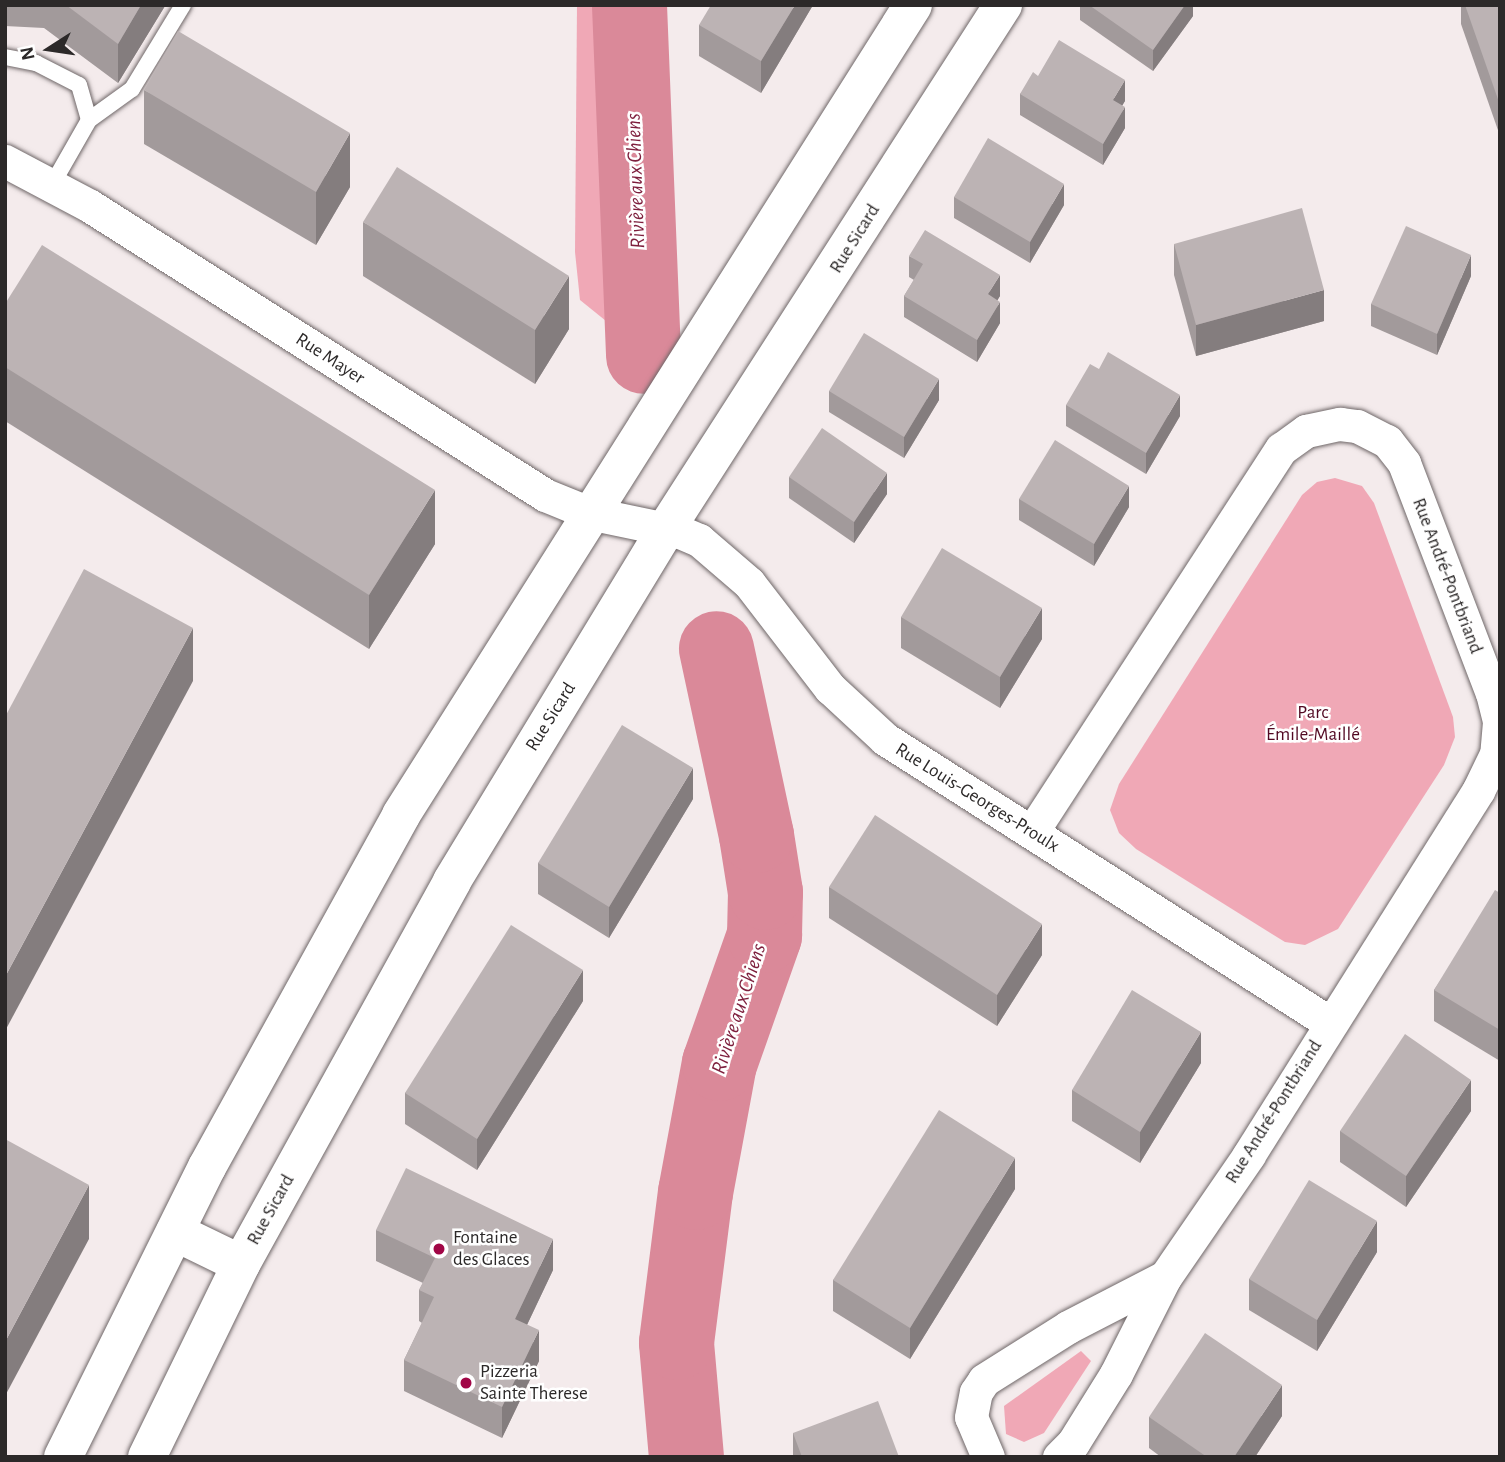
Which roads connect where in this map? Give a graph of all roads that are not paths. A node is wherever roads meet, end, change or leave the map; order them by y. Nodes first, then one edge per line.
1 (183, 5) edge
2 (913, 5) edge
3 (1003, 5) edge
4 (5, 57) edge
5 (89, 120) junction
6 (5, 160) edge
7 (53, 183) junction
8 (589, 513) junction
9 (666, 529) junction
10 (1032, 832) junction
11 (1330, 1023) junction
12 (175, 1232) junction
13 (241, 1264) junction
14 (1165, 1278) junction
15 (64, 1457) edge
16 (147, 1457) edge
17 (988, 1457) edge
18 (1059, 1457) edge

1 - 5 lane
2 - 8 street
3 - 9 street, Rue Sicard
4 - 5 lane
5 - 7 lane
6 - 7 street, Rue Mayer
7 - 8 street, Rue Mayer
8 - 9 street, Rue Mayer
8 - 12 street
9 - 10 street, Rue Louis-Georges-Proulx
9 - 13 street, Rue Sicard
10 - 11 street, Rue Louis-Georges-Proulx
10 - 11 street, Rue André-Pontbriand
11 - 14 street, Rue André-Pontbriand
12 - 13 street
12 - 15 street
13 - 16 street, Rue Sicard
14 - 17 street, Rue André-Pontbriand
14 - 18 street, Rue André-Pontbriand

